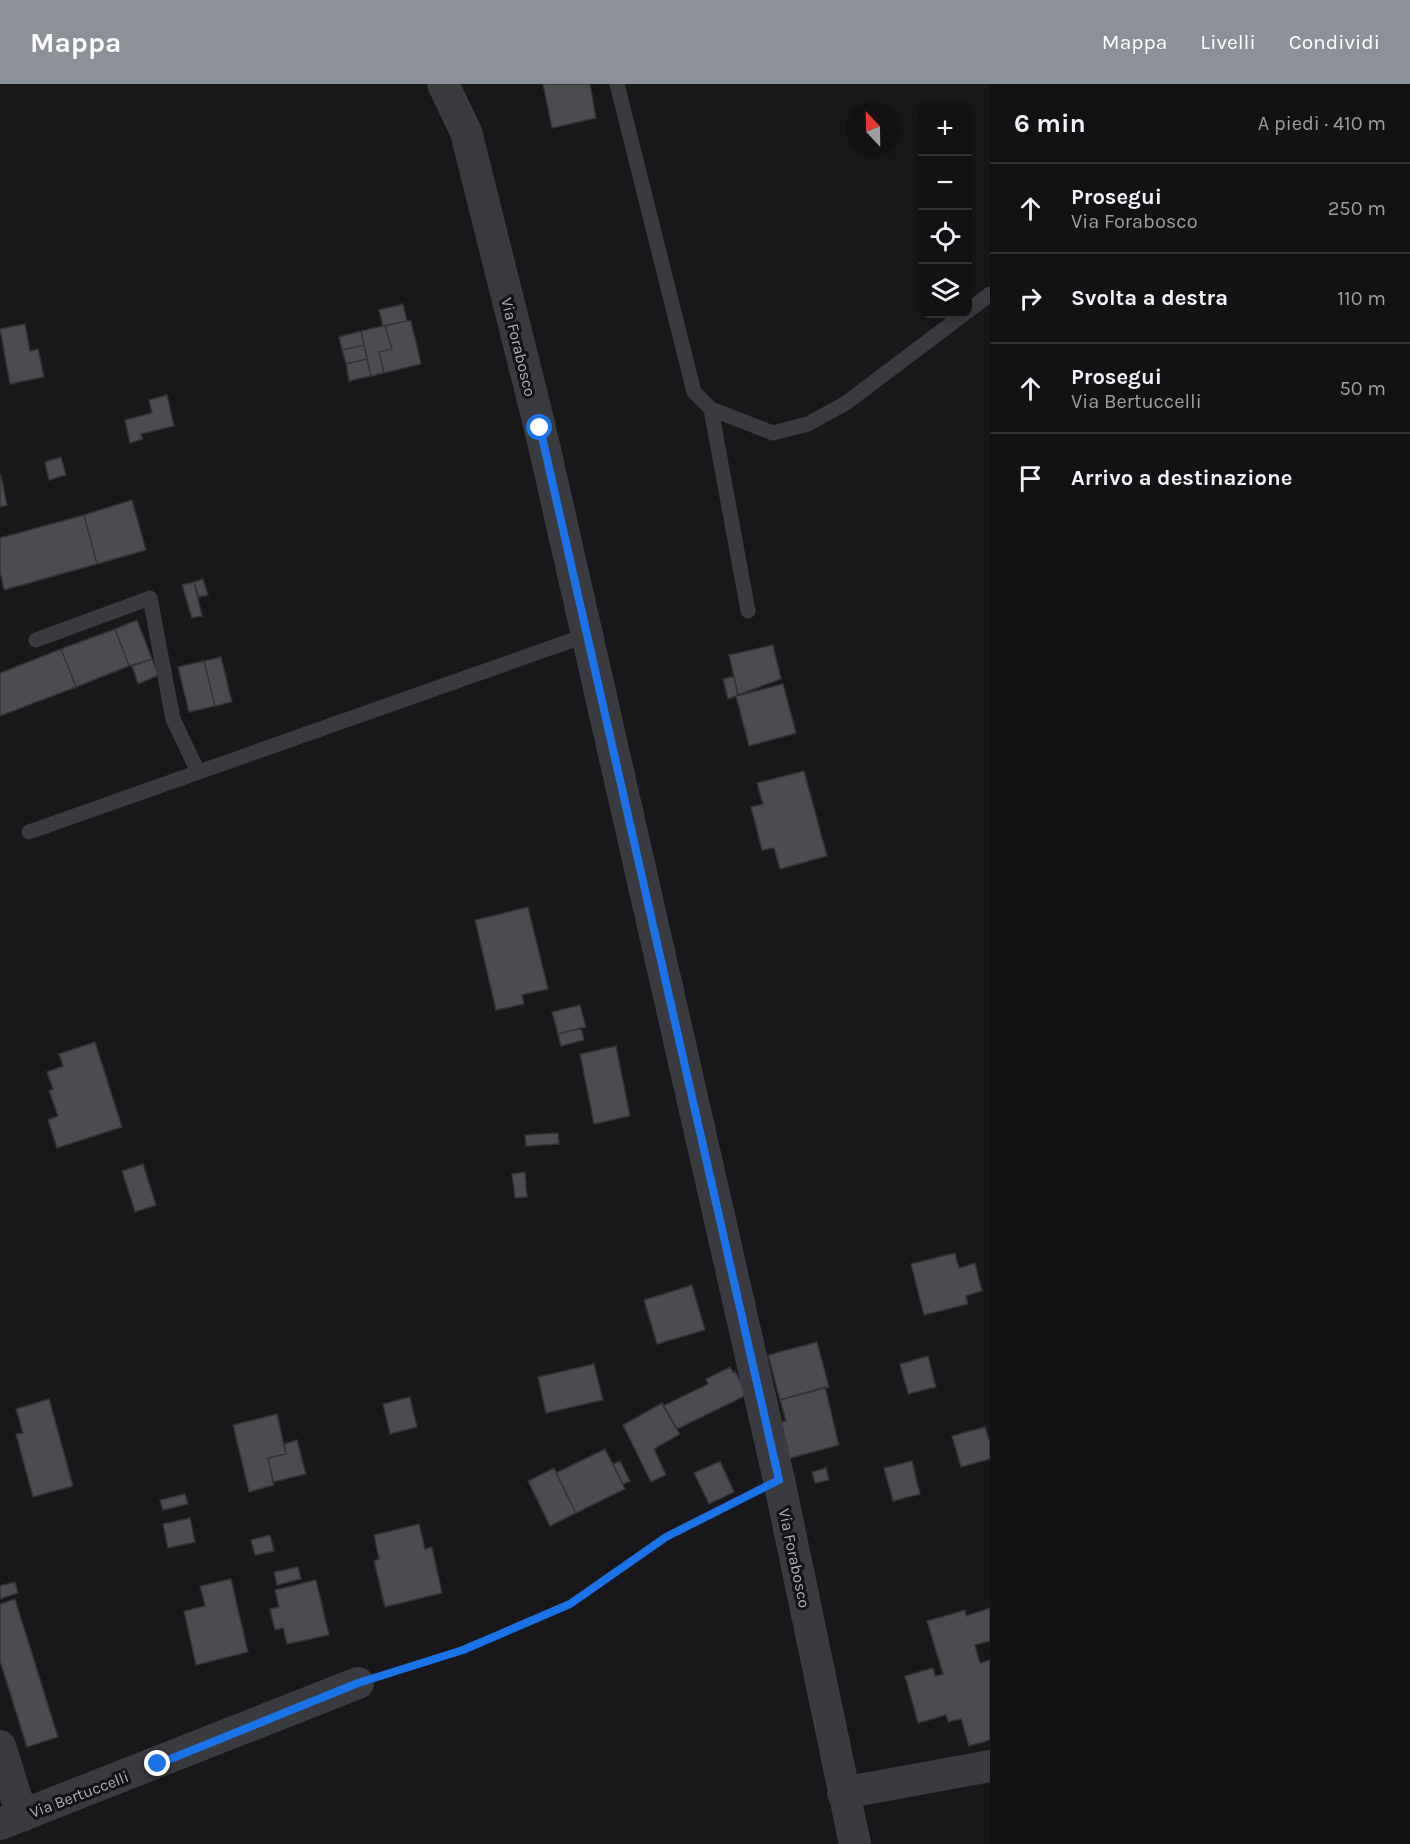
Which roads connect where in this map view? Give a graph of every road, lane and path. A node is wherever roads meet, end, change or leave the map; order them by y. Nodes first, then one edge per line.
1 (443, 84) edge
2 (617, 84) edge
3 (990, 294) edge
4 (972, 308) edge
5 (958, 318) edge
6 (711, 409) junction
7 (748, 611) dead end
8 (587, 635) junction
9 (36, 640) dead end
10 (198, 772) junction
11 (29, 832) dead end
12 (779, 1480) junction
13 (358, 1683) joint
14 (0, 1746) edge
15 (990, 1766) edge
16 (843, 1793) junction
17 (11, 1820) edge
18 (855, 1844) edge

1 - 8 street, Via Forabosco
2 - 6 lane
3 - 4 lane
5 - 6 lane
6 - 7 lane
8 - 10 lane
8 - 12 street, Via Forabosco
9 - 10 lane
10 - 11 lane
12 - 13 path
12 - 16 street, Via Forabosco
13 - 17 street, Via Bertuccelli
14 - 17 street
15 - 16 street
16 - 18 street, Via Forabosco

